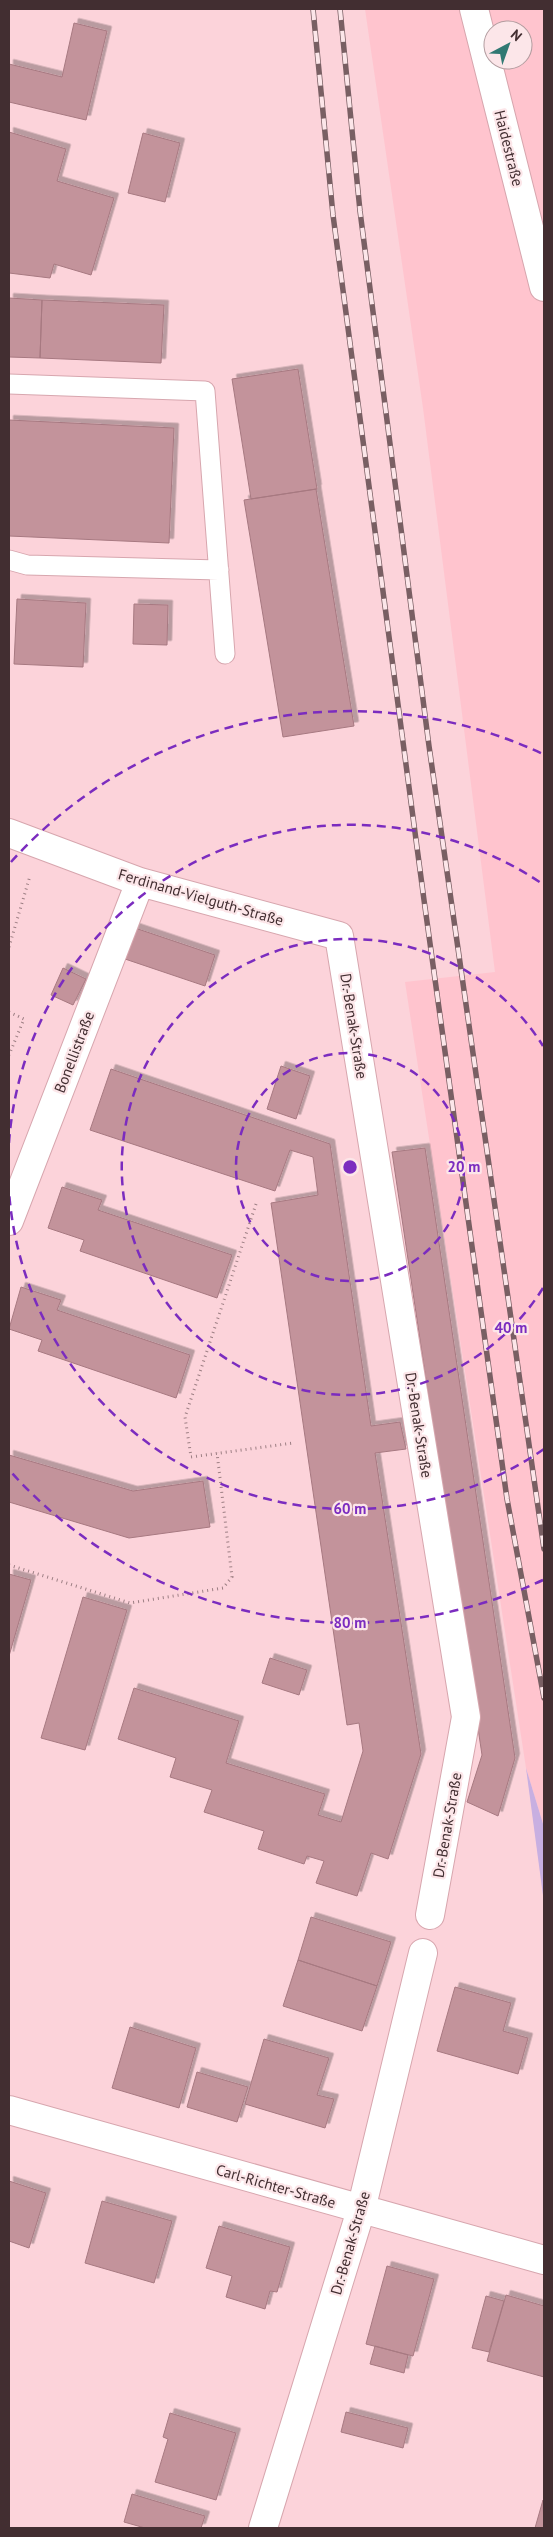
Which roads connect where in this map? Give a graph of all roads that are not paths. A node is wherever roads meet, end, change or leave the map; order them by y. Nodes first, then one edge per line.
1 (474, 9) edge
2 (544, 287) edge
3 (9, 384) edge
4 (9, 560) edge
5 (219, 570) junction
6 (225, 654) dead end
7 (9, 833) edge
8 (140, 882) junction
9 (339, 936) joint
10 (9, 1221) edge
11 (430, 1915) dead end
12 (423, 1953) dead end
13 (9, 2110) edge
14 (361, 2210) junction
15 (544, 2260) edge
16 (263, 2528) edge

1 - 2 street, Haidestraße
3 - 5 lane
4 - 5 lane
5 - 6 lane
7 - 8 street, Ferdinand-Vielguth-Straße
8 - 9 street, Ferdinand-Vielguth-Straße
8 - 10 street, Bonellistraße
9 - 11 street, Dr.-Benak-Straße
12 - 14 street, Dr.-Benak-Straße
13 - 14 street, Carl-Richter-Straße
14 - 15 street, Carl-Richter-Straße
14 - 16 street, Dr.-Benak-Straße

